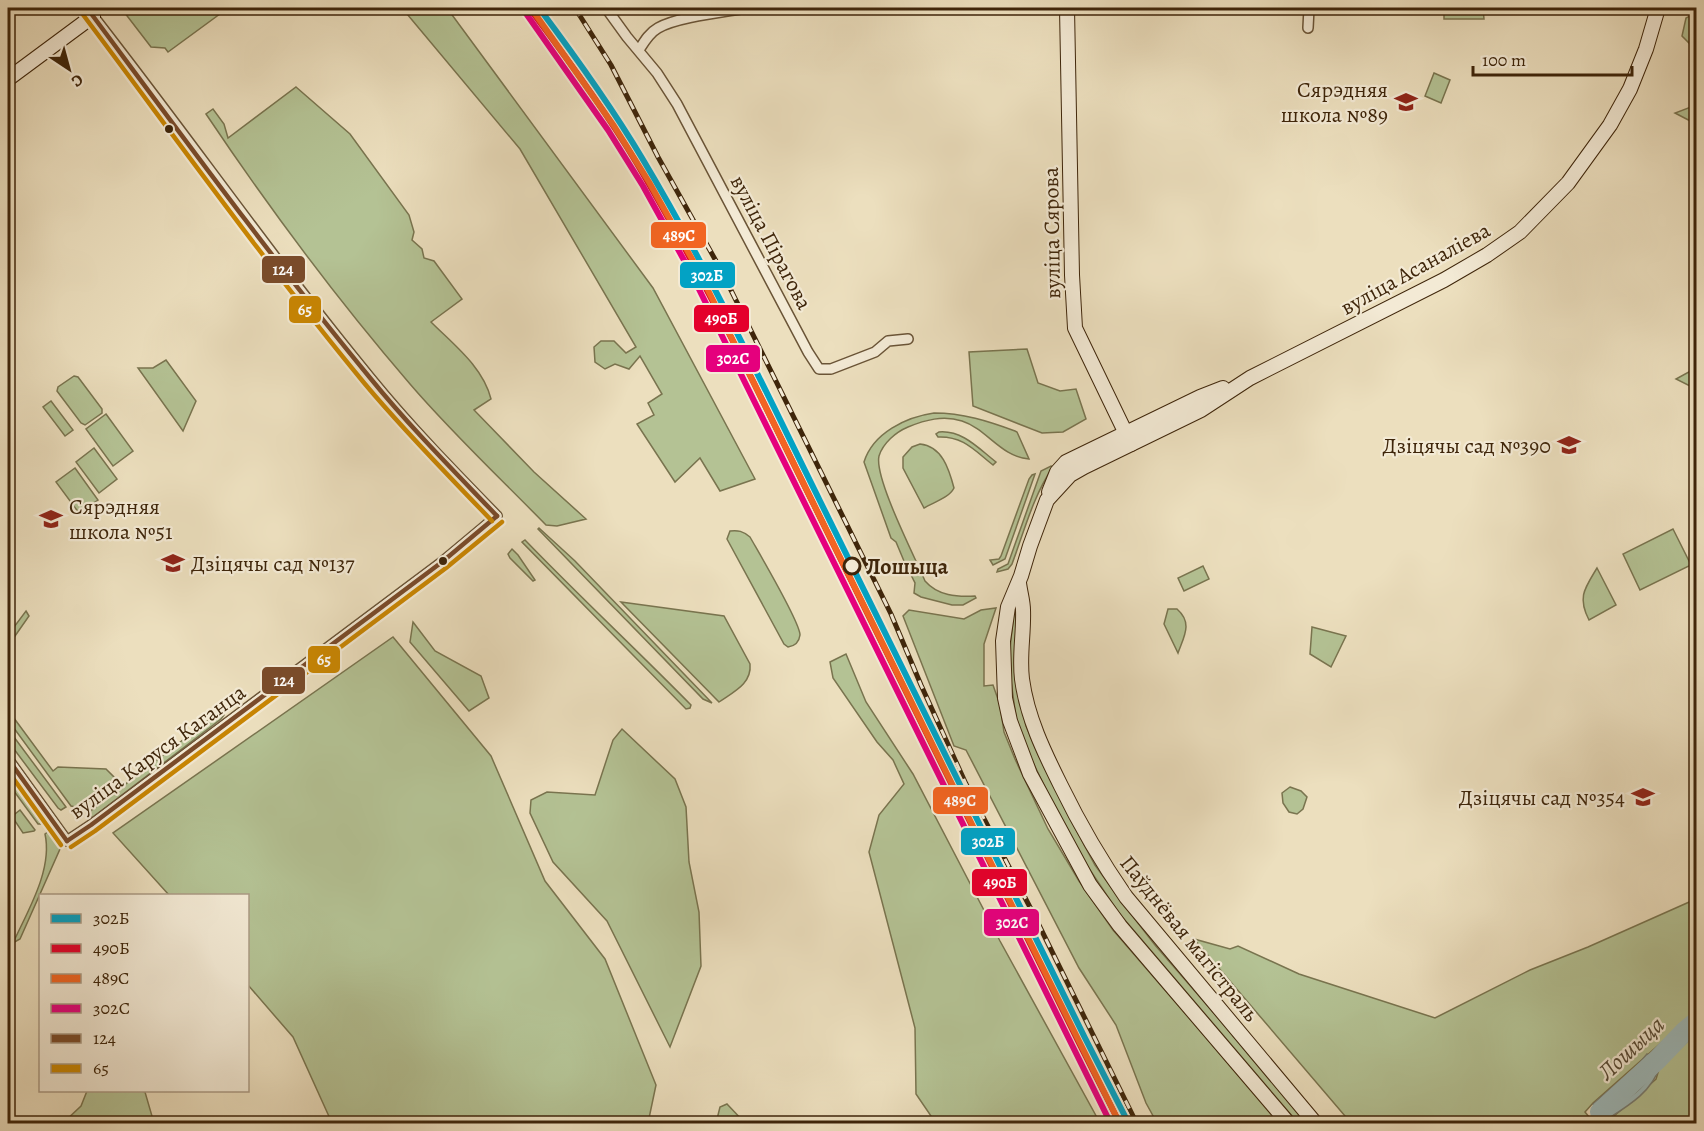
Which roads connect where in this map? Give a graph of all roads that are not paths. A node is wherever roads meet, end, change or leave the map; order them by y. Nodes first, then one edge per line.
1 (606, 8) edge
2 (747, 8) edge
3 (1067, 8) edge
4 (1309, 8) edge
5 (1658, 8) edge
6 (90, 12) edge
7 (1308, 28) dead end
8 (639, 50) junction
9 (8, 79) edge
10 (908, 339) dead end
11 (1128, 439) junction
12 (1019, 581) junction
13 (8, 759) edge
14 (1289, 1124) edge
15 (1316, 1124) edge

1 - 8 street
2 - 8 street
3 - 11 main road, вуліца Сярова
4 - 7 street
5 - 11 main road, вуліца Асаналіева
6 - 9 main road
6 - 13 street, вуліца Каруся Каганца
8 - 10 street, вуліца Пірагова
11 - 12 main road, вуліца Асаналіева
12 - 14 main road, Паўднёвая магістраль
12 - 15 main road, Паўднёвая магістраль

